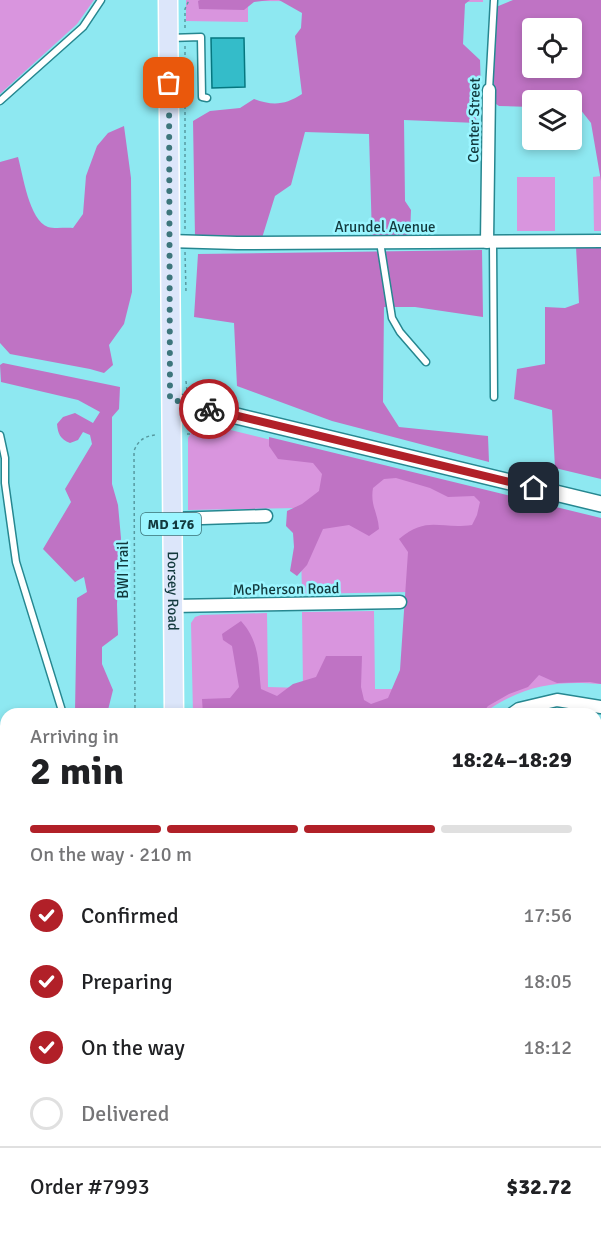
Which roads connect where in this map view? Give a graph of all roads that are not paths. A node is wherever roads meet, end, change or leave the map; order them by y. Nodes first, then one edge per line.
1 (101, 0) edge
2 (168, 0) edge
3 (494, 0) edge
4 (169, 38) junction
5 (489, 90) joint
6 (207, 98) dead end
7 (0, 101) edge
8 (169, 241) junction
9 (601, 241) edge
10 (380, 242) junction
11 (490, 242) junction
12 (426, 362) dead end
13 (494, 397) dead end
14 (170, 399) junction
15 (0, 435) edge
16 (601, 504) edge
17 (266, 516) dead end
18 (171, 519) junction
19 (400, 602) dead end
20 (172, 606) junction
21 (601, 707) edge
22 (61, 708) edge
23 (174, 708) edge
24 (526, 708) edge

1 - 7 lane
2 - 4 main road, Dorsey Road / MD 176
3 - 5 lane, Center Street
4 - 6 lane
4 - 8 main road, Dorsey Road / MD 176
5 - 11 street, Center Street
8 - 10 street, Arundel Avenue
8 - 14 main road, Dorsey Road / MD 176
9 - 11 street, Arundel Avenue
10 - 11 street, Arundel Avenue
10 - 12 lane
11 - 13 lane
14 - 16 street
14 - 18 main road, Dorsey Road / MD 176
15 - 22 lane
17 - 18 street
18 - 20 main road, Dorsey Road / MD 176
19 - 20 street, McPherson Road
20 - 23 main road, Dorsey Road / MD 176
21 - 24 street

